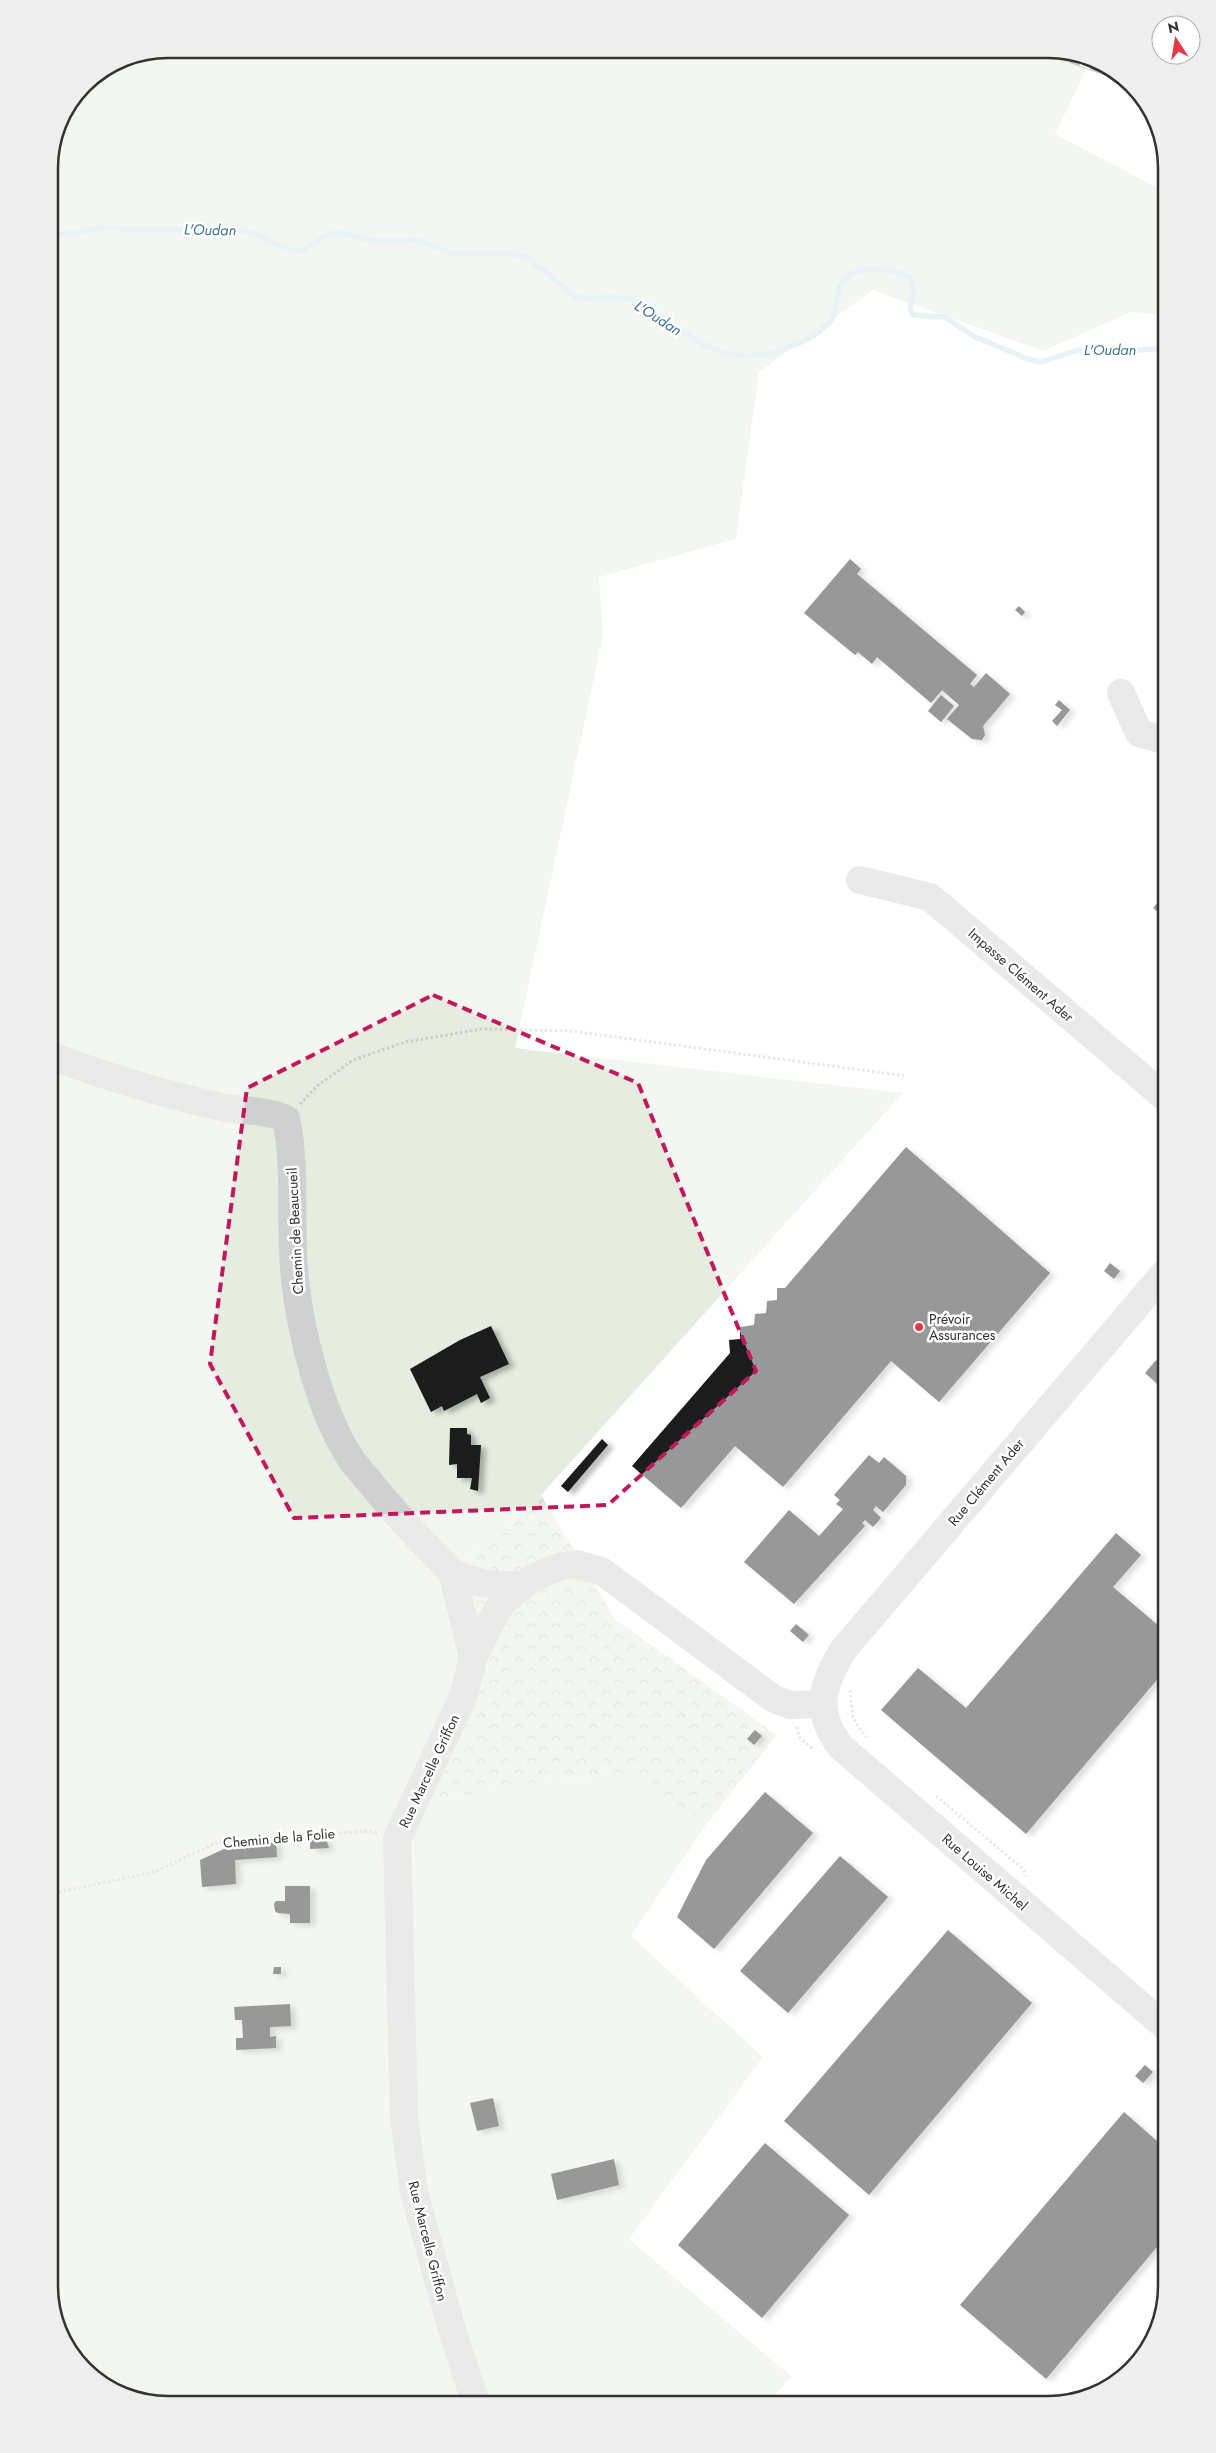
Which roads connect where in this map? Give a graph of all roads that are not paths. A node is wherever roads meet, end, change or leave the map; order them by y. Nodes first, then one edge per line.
1 (1121, 693) dead end
2 (1158, 738) edge
3 (860, 880) dead end
4 (58, 1058) edge
5 (1158, 1091) edge
6 (1158, 1281) edge
7 (452, 1572) junction
8 (524, 1584) junction
9 (472, 1658) junction
10 (823, 1708) junction
11 (1158, 2020) edge
12 (473, 2395) edge

1 - 2 street
3 - 5 street, Impasse Clément Ader
4 - 7 street, Chemin de Beaucueil
6 - 10 street, Rue Clément Ader
7 - 8 street, Chemin de Beaucueil
7 - 9 street
8 - 9 street, Rue Marcelle Griffon
8 - 10 street, Rue Marcelle Griffon
9 - 12 street, Rue Marcelle Griffon
10 - 11 street, Rue Louise Michel

